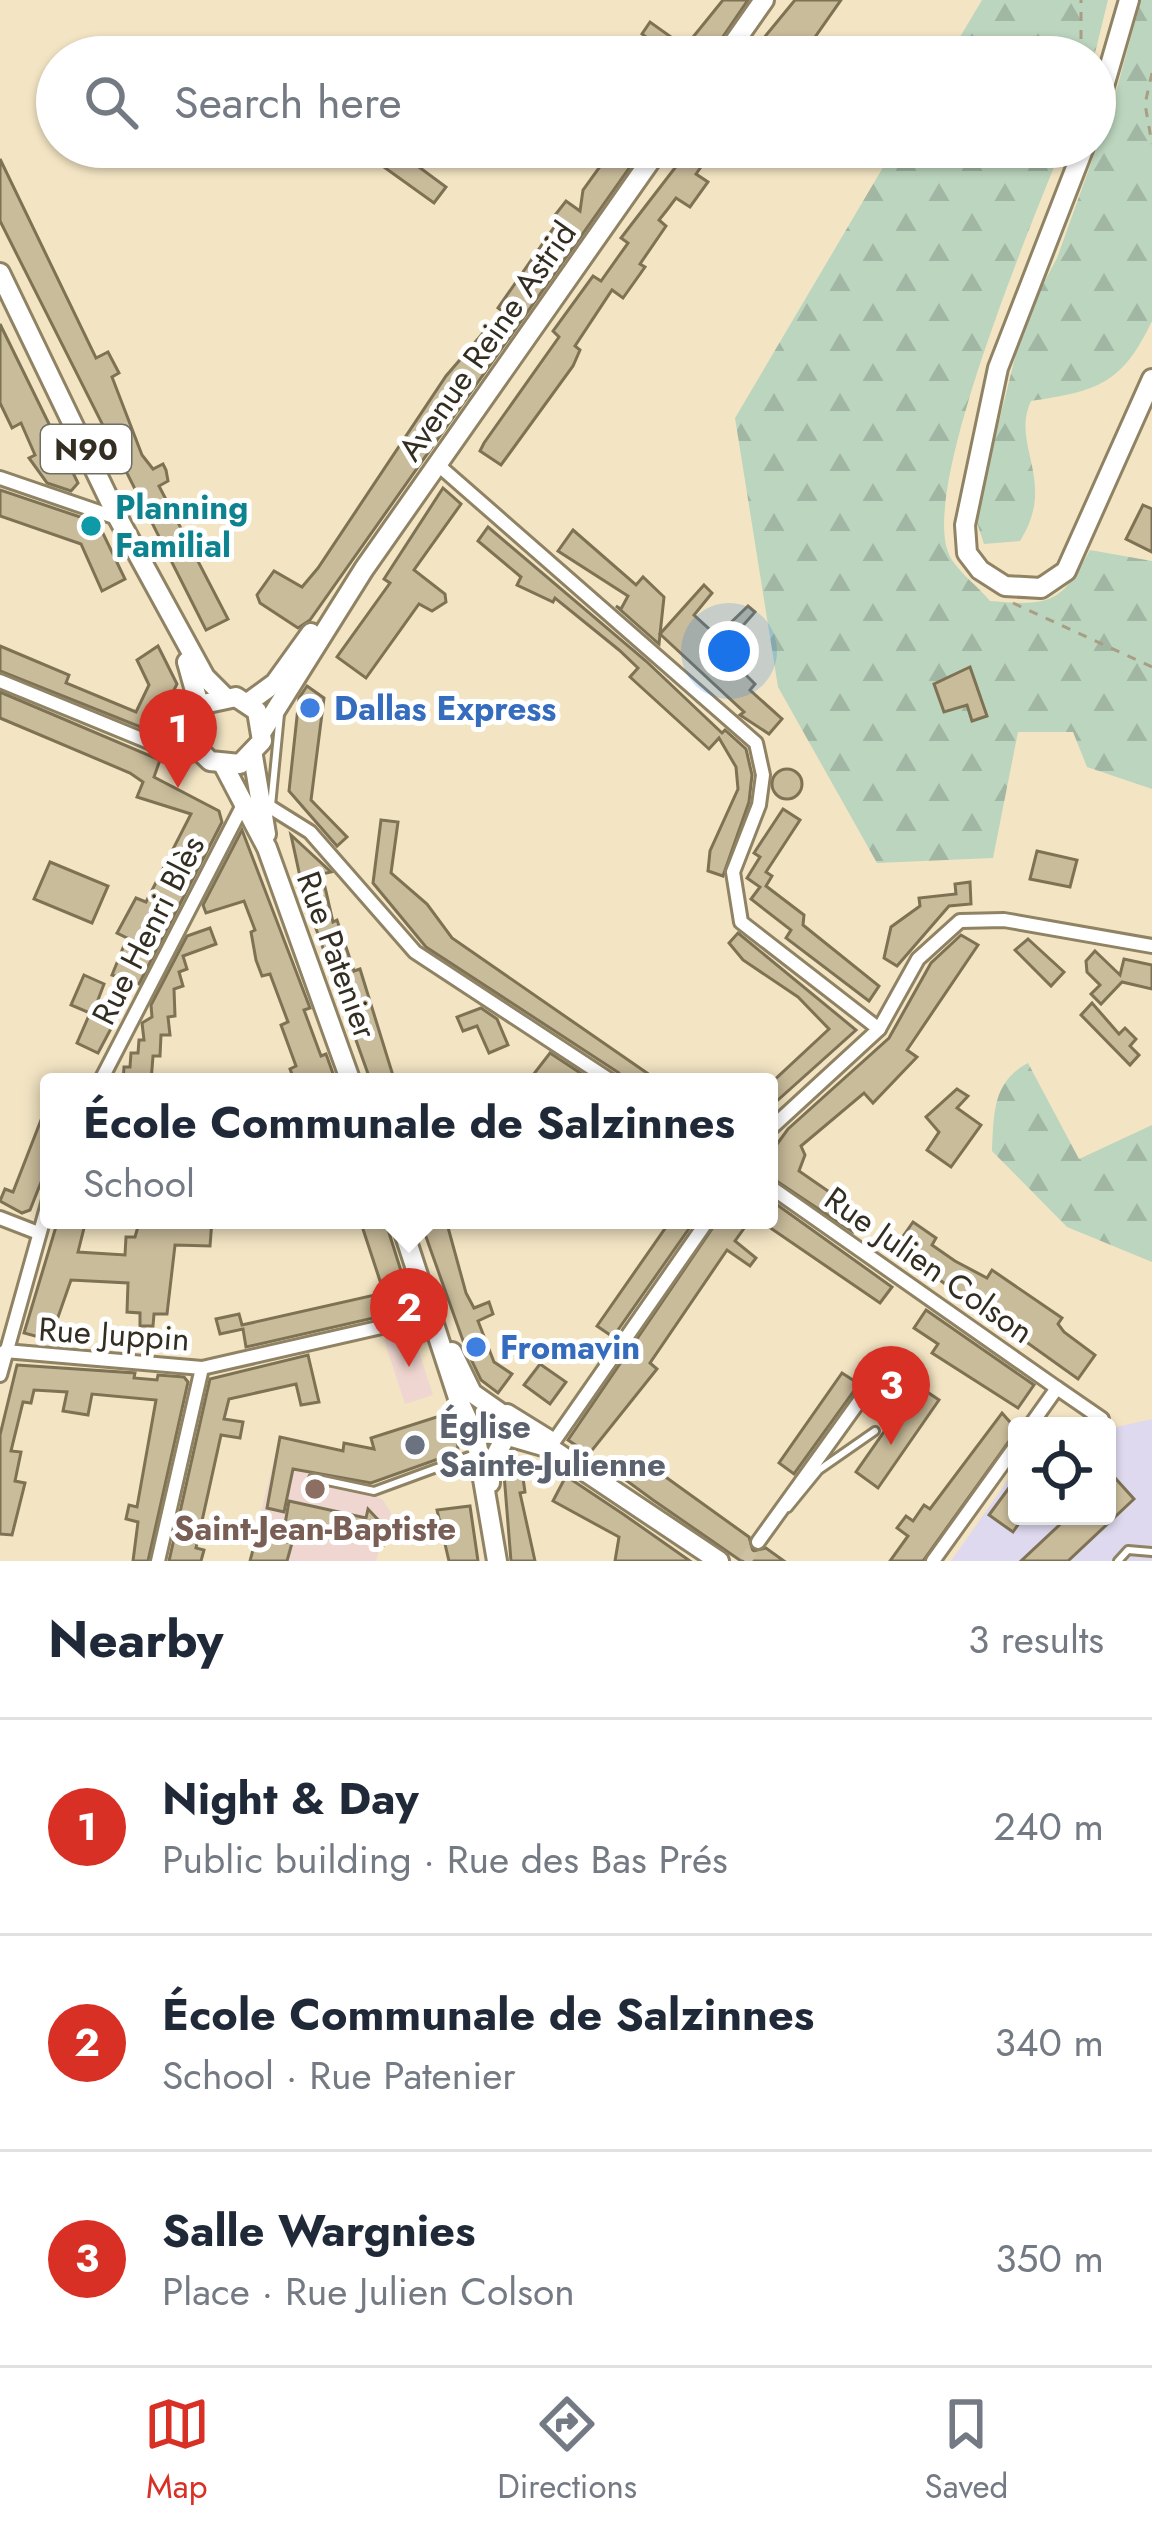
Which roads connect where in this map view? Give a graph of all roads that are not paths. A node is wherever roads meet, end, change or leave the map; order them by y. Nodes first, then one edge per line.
1 (764, 0) edge
2 (1129, 0) edge
3 (739, 36) edge
4 (1116, 45) edge
5 (646, 168) edge
6 (1076, 168) edge
7 (0, 273) edge
8 (1152, 379) edge
9 (437, 464) junction
10 (0, 478) edge
11 (118, 518) junction
12 (364, 569) junction
13 (174, 624) junction
14 (0, 680) edge
15 (224, 696) junction
16 (248, 702) junction
17 (278, 705) junction
18 (197, 715) junction
19 (263, 730) junction
20 (198, 749) junction
21 (253, 756) junction
22 (224, 766) junction
23 (259, 804) junction
24 (1152, 946) edge
25 (879, 1029) junction
26 (105, 1073) edge
27 (348, 1073) edge
28 (599, 1073) edge
29 (778, 1122) edge
30 (778, 1192) edge
31 (0, 1218) edge
32 (40, 1222) edge
33 (403, 1229) edge
34 (702, 1229) edge
35 (36, 1232) junction
36 (421, 1280) junction
37 (430, 1316) junction
38 (5, 1351) junction
39 (202, 1368) junction
40 (0, 1375) edge
41 (1057, 1388) junction
42 (868, 1389) dead end
43 (465, 1396) junction
44 (497, 1411) junction
45 (1036, 1417) edge
46 (1099, 1417) edge
47 (875, 1431) dead end
48 (475, 1439) junction
49 (504, 1440) junction
50 (550, 1448) junction
51 (1008, 1457) edge
52 (313, 1478) dead end
53 (780, 1512) junction
54 (758, 1542) tunnel mouth
55 (1152, 1552) edge
56 (496, 1554) edge
57 (158, 1561) edge
58 (718, 1561) edge
59 (933, 1561) edge
60 (1118, 1561) edge

1 - 3 main road
2 - 4 main road
5 - 9 main road, Avenue Reine Astrid
6 - 8 main road
7 - 11 main road, N90
9 - 12 main road, Avenue Reine Astrid
9 - 25 street
10 - 11 street
11 - 13 main road, N90
12 - 16 main road, Avenue Reine Astrid
12 - 17 main road, Avenue Reine Astrid
13 - 15 main road, N90
13 - 18 main road, N90
14 - 20 street
15 - 16 main road
15 - 18 main road
16 - 19 main road
17 - 19 main road, Avenue Reine Astrid
17 - 23 lane
18 - 20 main road, N90
19 - 21 main road
20 - 22 main road
21 - 22 main road
21 - 23 main road, Rue Patenier
22 - 23 main road, Rue Patenier
23 - 26 street, Rue Henri Blès
23 - 27 main road, Rue Patenier
23 - 28 street
24 - 25 street
25 - 29 street
30 - 41 street, Rue Julien Colson
31 - 35 street
32 - 35 street
33 - 36 main road
34 - 50 street
35 - 38 street
36 - 37 main road
36 - 43 main road
37 - 39 street, Rue Juppin
37 - 43 main road
38 - 39 street, Rue Juppin
38 - 40 street
39 - 57 street
41 - 45 street
41 - 46 street, Rue Julien Colson
42 - 53 street
43 - 44 main road
43 - 48 main road
44 - 48 main road
44 - 49 main road
44 - 50 main road
47 - 53 lane
48 - 49 main road
48 - 52 lane
48 - 56 main road
49 - 50 main road
49 - 56 main road
50 - 58 main road
51 - 59 street
53 - 54 street
55 - 60 lane

